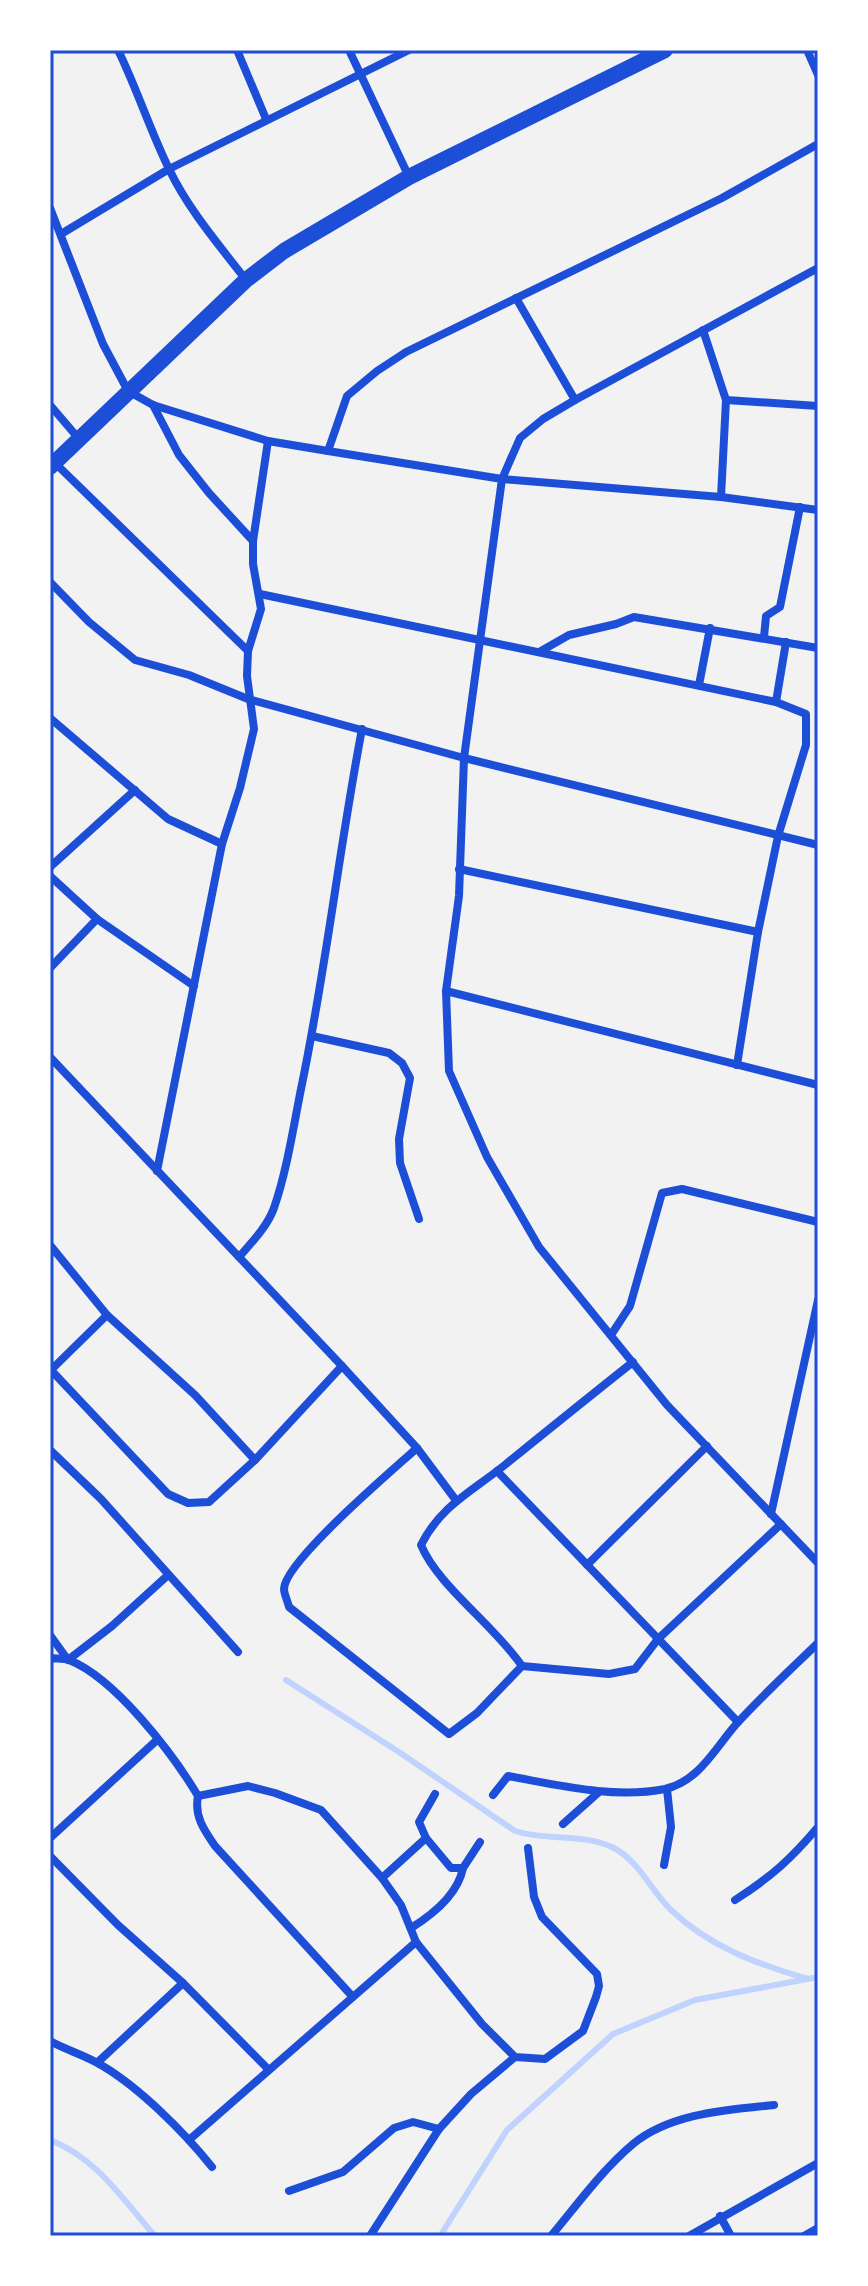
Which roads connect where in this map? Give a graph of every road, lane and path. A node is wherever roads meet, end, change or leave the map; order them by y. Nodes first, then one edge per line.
1 (118, 50) edge
2 (237, 50) edge
3 (349, 50) edge
4 (409, 50) edge
5 (665, 50) edge
6 (807, 50) edge
7 (359, 75) junction
8 (818, 75) edge
9 (266, 119) junction
10 (818, 144) edge
11 (169, 169) junction
12 (409, 177) junction
13 (50, 208) edge
14 (61, 234) junction
15 (818, 268) edge
16 (246, 280) junction
17 (516, 298) junction
18 (703, 330) junction
19 (128, 391) junction
20 (575, 400) junction
21 (726, 400) junction
22 (50, 405) edge
23 (153, 405) junction
24 (818, 406) edge
25 (79, 439) junction
26 (268, 441) junction
27 (328, 451) junction
28 (52, 464) edge
29 (502, 479) junction
30 (721, 497) junction
31 (800, 507) junction
32 (818, 510) edge
33 (253, 541) junction
34 (50, 582) edge
35 (260, 594) junction
36 (710, 628) junction
37 (764, 637) junction
38 (481, 638) junction
39 (786, 642) junction
40 (818, 648) edge
41 (248, 651) junction
42 (540, 652) junction
43 (699, 685) junction
44 (248, 699) junction
45 (776, 702) junction
46 (50, 718) edge
47 (362, 729) junction
48 (464, 758) junction
49 (135, 790) junction
50 (778, 836) junction
51 (222, 844) junction
52 (818, 845) edge
53 (50, 867) edge
54 (459, 869) junction
55 (50, 876) edge
56 (97, 919) junction
57 (758, 932) junction
58 (50, 968) edge
59 (194, 986) junction
60 (446, 991) junction
61 (312, 1036) junction
62 (50, 1057) edge
63 (737, 1065) junction
64 (818, 1085) edge
65 (157, 1171) junction
66 (419, 1219) dead end
67 (818, 1222) edge
68 (50, 1245) edge
69 (239, 1257) junction
70 (818, 1300) edge
71 (107, 1315) junction
72 (611, 1335) junction
73 (633, 1362) junction
74 (342, 1366) junction
75 (50, 1370) edge
76 (707, 1446) junction
77 (417, 1448) junction
78 (50, 1450) edge
79 (255, 1460) junction
80 (497, 1471) junction
81 (455, 1499) junction
82 (771, 1514) junction
83 (781, 1524) junction
84 (818, 1563) edge
85 (587, 1565) junction
86 (167, 1576) junction
87 (50, 1635) edge
88 (658, 1639) junction
89 (818, 1643) edge
90 (238, 1652) dead end
91 (50, 1658) edge
92 (68, 1660) junction
93 (522, 1666) junction
94 (738, 1722) junction
95 (157, 1740) junction
96 (667, 1789) junction
97 (599, 1792) junction
98 (435, 1794) dead end
99 (493, 1795) dead end
100 (198, 1796) junction
101 (563, 1824) dead end
102 (818, 1827) edge
103 (50, 1838) edge
104 (426, 1838) junction
105 (480, 1842) dead end
106 (528, 1848) dead end
107 (50, 1856) edge
108 (664, 1865) dead end
109 (463, 1868) junction
110 (382, 1878) junction
111 (735, 1900) dead end
112 (411, 1928) junction
113 (416, 1942) junction
114 (183, 1983) junction
115 (352, 1996) junction
116 (50, 2041) edge
117 (515, 2057) junction
118 (98, 2062) junction
119 (269, 2070) junction
120 (774, 2105) dead end
121 (439, 2129) junction
122 (189, 2140) junction
123 (818, 2163) edge
124 (212, 2167) dead end
125 (289, 2191) dead end
126 (720, 2216) junction
127 (818, 2228) edge
128 (370, 2236) edge
129 (551, 2236) edge
130 (689, 2236) edge
131 (731, 2236) edge
132 (804, 2236) edge

1 - 11 street
2 - 9 street
3 - 7 street
4 - 7 street
5 - 12 main road
6 - 8 street
7 - 9 street
7 - 12 street
9 - 11 street
10 - 17 street
11 - 14 street
11 - 16 street
12 - 16 main road
13 - 14 street
14 - 19 street
15 - 18 street
16 - 19 main road
17 - 20 street
17 - 27 street
18 - 20 street
18 - 21 street
19 - 23 street
19 - 25 main road
20 - 29 street
21 - 24 street
21 - 30 street
22 - 25 street
23 - 26 street
23 - 33 street
25 - 28 main road
26 - 27 street
26 - 33 street
27 - 29 street
28 - 41 street
29 - 30 street
29 - 38 street
30 - 31 street
31 - 32 street
31 - 37 street
33 - 35 street
34 - 44 street
35 - 38 street
35 - 41 street
36 - 37 street
36 - 42 street
36 - 43 street
37 - 39 street
38 - 42 street
38 - 48 street
39 - 40 street
39 - 45 street
41 - 44 street
42 - 43 street
43 - 45 street
44 - 47 street
44 - 51 street
45 - 50 street
46 - 49 street
47 - 48 street
47 - 61 street
48 - 50 street
48 - 54 street
49 - 51 street
49 - 53 street
50 - 52 street
50 - 57 street
51 - 59 street
54 - 57 street
54 - 60 street
55 - 56 street
56 - 58 street
56 - 59 street
57 - 63 street
59 - 65 street
60 - 63 street
60 - 72 street
61 - 66 street
61 - 69 street
62 - 65 street
63 - 64 street
65 - 69 street
67 - 72 street
68 - 71 street
69 - 74 street
70 - 82 street
71 - 75 street
71 - 79 street
72 - 73 street
73 - 76 street
73 - 80 street
74 - 77 street
74 - 79 street
75 - 79 street
76 - 82 street
76 - 85 street
77 - 81 street
77 - 93 street
78 - 86 street
80 - 81 street
80 - 85 street
81 - 93 street
82 - 83 street
83 - 84 street
83 - 88 street
85 - 88 street
86 - 90 street
86 - 92 street
87 - 92 street
88 - 93 street
88 - 94 street
89 - 94 street
91 - 92 street
92 - 95 street
94 - 96 street
95 - 100 street
95 - 103 street
96 - 97 street
96 - 108 street
97 - 99 street
97 - 101 street
98 - 104 street
100 - 110 street
100 - 115 street
102 - 111 street
104 - 109 street
104 - 110 street
105 - 109 street
106 - 117 street
107 - 114 street
109 - 112 street
110 - 112 street
112 - 113 street
113 - 115 street
113 - 117 street
114 - 118 street
114 - 119 street
115 - 119 street
116 - 118 street
117 - 121 street
118 - 122 street
119 - 122 street
120 - 129 street
121 - 125 street
121 - 128 street
122 - 124 street
123 - 126 street
126 - 130 street
126 - 131 street
127 - 132 street

